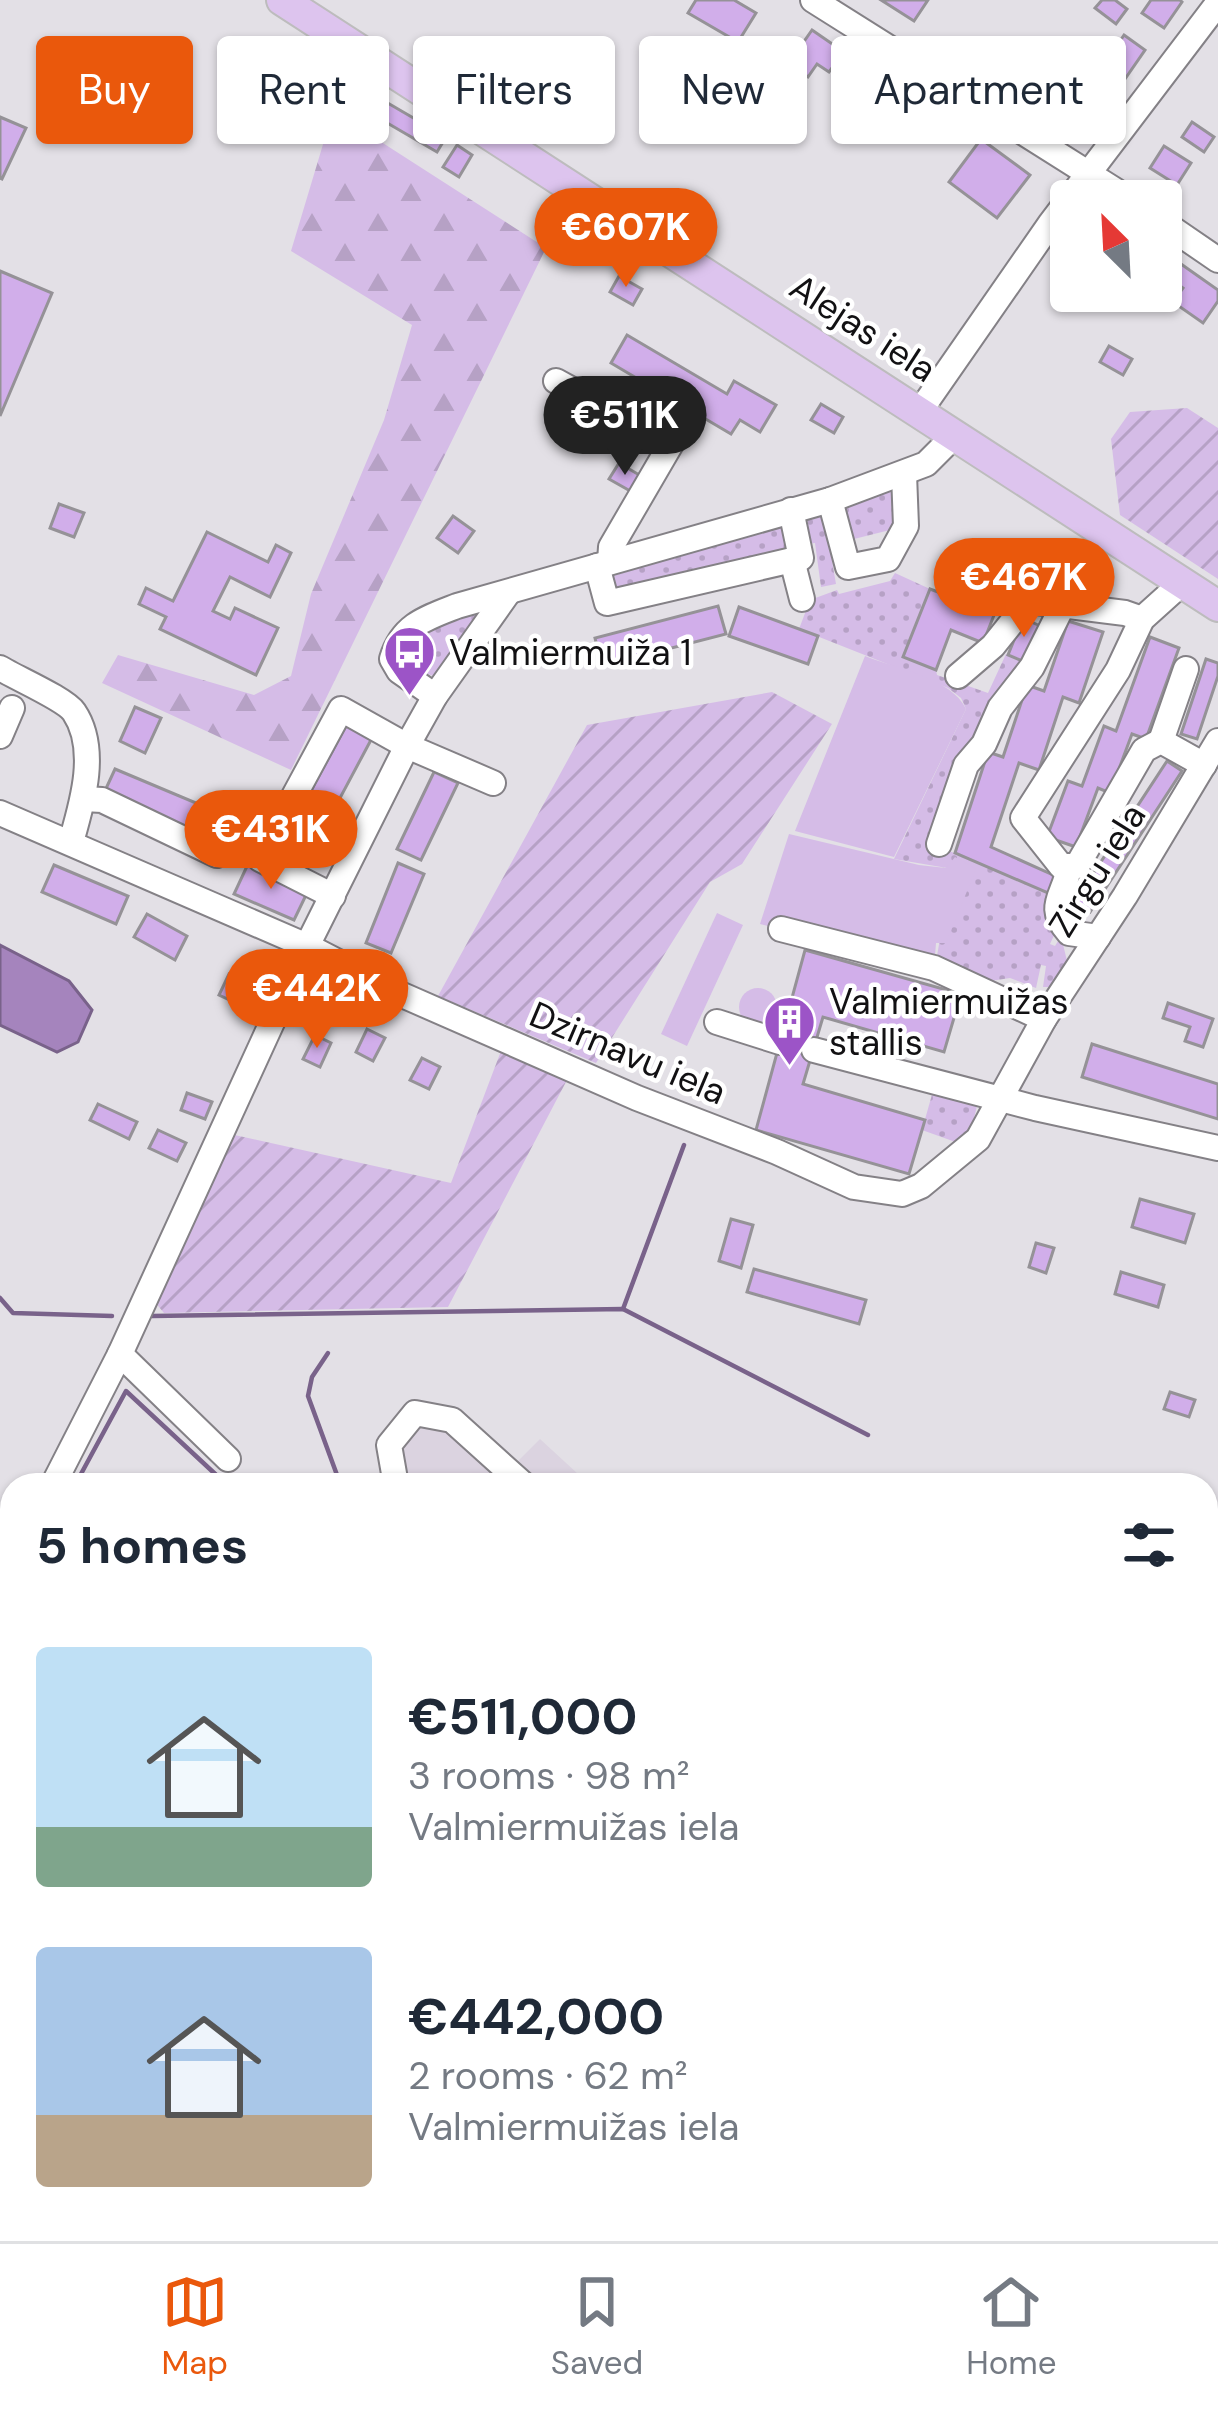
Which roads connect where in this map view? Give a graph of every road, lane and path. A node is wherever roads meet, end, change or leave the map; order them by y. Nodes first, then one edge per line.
1 (282, 0) edge
2 (813, 0) edge
3 (1218, 3) edge
4 (1090, 172) junction
5 (1102, 180) edge
6 (1182, 235) edge
7 (1218, 260) edge
8 (556, 381) dead end
9 (920, 411) junction
10 (954, 436) junction
11 (904, 474) junction
12 (830, 500) junction
13 (791, 509) junction
14 (792, 560) junction
15 (604, 564) junction
16 (1182, 583) junction
17 (508, 593) junction
18 (802, 599) dead end
19 (1218, 606) edge
20 (1062, 607) junction
21 (1142, 619) junction
22 (0, 668) edge
23 (1186, 669) dead end
24 (958, 676) dead end
25 (436, 696) junction
26 (12, 708) dead end
27 (0, 736) edge
28 (1161, 740) junction
29 (1218, 741) edge
30 (407, 746) junction
31 (1204, 765) junction
32 (493, 783) dead end
33 (84, 799) junction
34 (3, 822) edge
35 (71, 842) junction
36 (940, 844) dead end
37 (217, 855) dead end
38 (1069, 866) junction
39 (333, 896) junction
40 (781, 929) dead end
41 (1069, 933) junction
42 (1098, 937) junction
43 (307, 946) junction
44 (1079, 967) junction
45 (1044, 1019) junction
46 (717, 1022) dead end
47 (780, 1042) dead end
48 (814, 1049) dead end
49 (1002, 1098) junction
50 (1218, 1148) edge
51 (120, 1354) junction
52 (228, 1459) dead end
53 (59, 1473) edge
54 (395, 1473) edge
55 (511, 1473) edge

1 - 9 main road, Alejas iela
2 - 4 street
3 - 4 street
4 - 5 street
4 - 9 street
6 - 7 street
8 - 15 street
9 - 10 main road, Alejas iela
10 - 11 street
10 - 16 main road, Alejas iela
11 - 12 street
11 - 12 street
12 - 13 street
13 - 14 street
13 - 15 street
14 - 15 street
14 - 18 street
15 - 17 street
16 - 19 main road, Alejas iela
16 - 21 street
17 - 25 street
17 - 25 street
20 - 21 street
20 - 24 street
20 - 36 street
21 - 38 street
22 - 33 street
23 - 28 street
25 - 30 street
26 - 27 street
28 - 31 street
28 - 38 street
29 - 31 street, Zirgu iela
30 - 32 street
30 - 39 street
30 - 39 street
31 - 42 street, Zirgu iela
33 - 35 street
33 - 37 street
34 - 35 street, Dzirnavu iela
35 - 43 street, Dzirnavu iela
38 - 41 street
39 - 43 street
40 - 45 street
41 - 42 street
41 - 44 street
42 - 44 street, Zirgu iela
43 - 49 street, Dzirnavu iela
43 - 51 street
44 - 45 street, Zirgu iela
45 - 49 street, Zirgu iela
46 - 47 street
48 - 49 street
49 - 50 street
51 - 52 street
51 - 53 street
54 - 55 street

